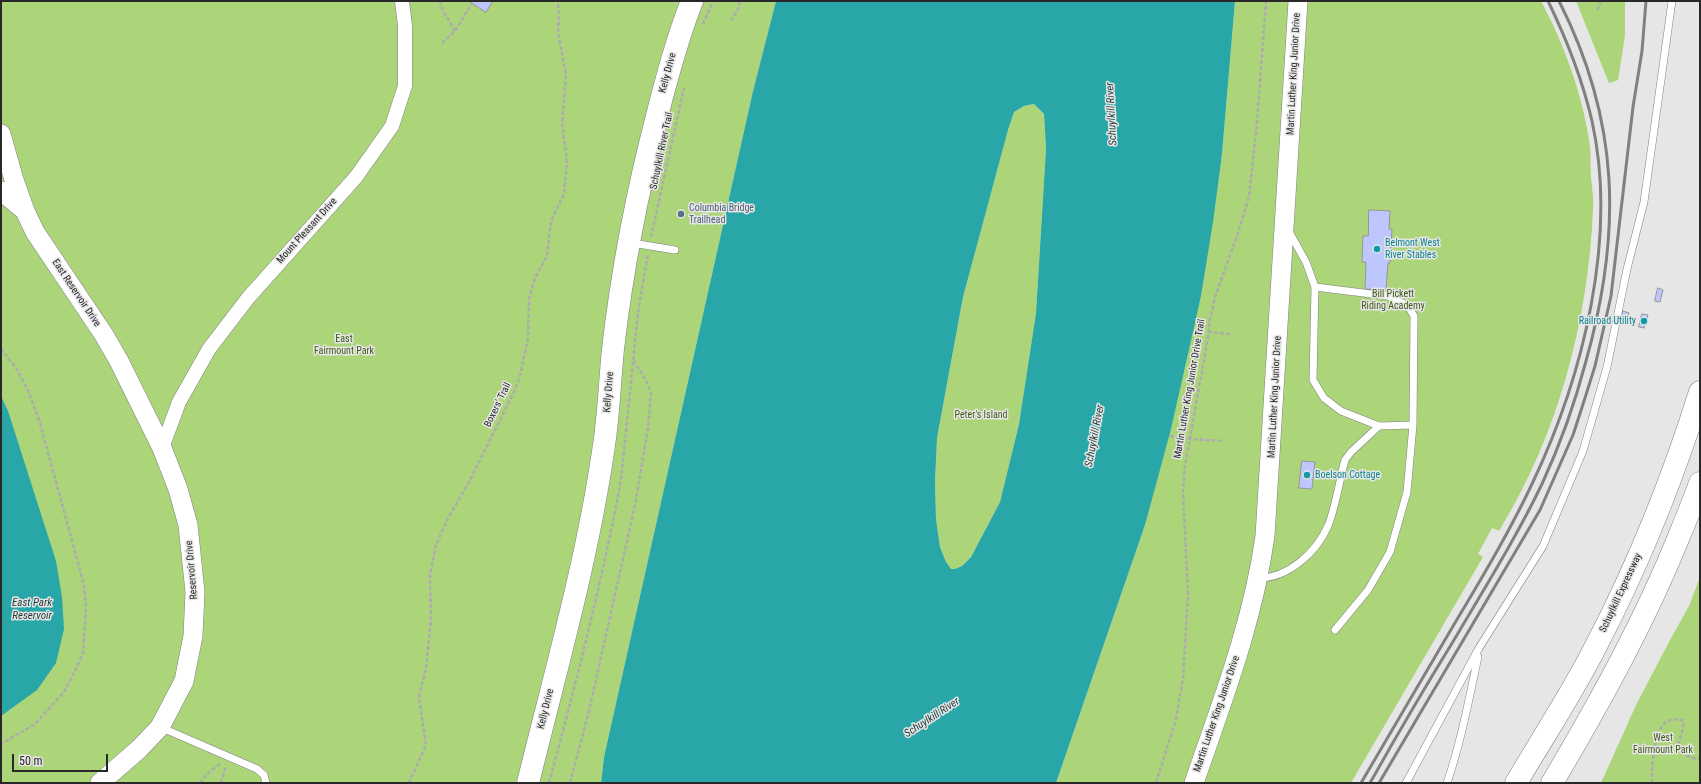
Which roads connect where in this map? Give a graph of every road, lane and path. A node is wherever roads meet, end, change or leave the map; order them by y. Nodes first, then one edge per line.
1 (402, 1) edge
2 (440, 1) edge
3 (558, 1) edge
4 (692, 1) edge
5 (713, 1) edge
6 (740, 1) edge
7 (1266, 1) edge
8 (1298, 1) edge
9 (1601, 1) edge
10 (1672, 1) edge
11 (472, 3) dead end
12 (1596, 10) dead end
13 (731, 21) dead end
14 (455, 31) junction
15 (700, 31) dead end
16 (442, 43) dead end
17 (685, 82) dead end
18 (1, 134) edge
19 (1, 191) edge
20 (25, 211) junction
21 (1285, 225) junction
22 (651, 236) dead end
23 (628, 243) junction
24 (675, 250) dead end
25 (1315, 287) junction
26 (1208, 332) junction
27 (1230, 334) dead end
28 (1, 349) edge
29 (633, 360) dead end
30 (1700, 392) edge
31 (1413, 425) junction
32 (1379, 426) junction
33 (1170, 436) dead end
34 (1190, 439) junction
35 (1224, 441) dead end
36 (162, 448) junction
37 (1700, 483) edge
38 (1258, 578) junction
39 (1335, 630) dead end
40 (1479, 648) junction
41 (160, 727) junction
42 (1, 744) edge
43 (227, 757) junction
44 (1700, 759) edge
45 (100, 783) edge
46 (200, 783) edge
47 (221, 783) edge
48 (266, 783) edge
49 (409, 783) edge
50 (528, 783) edge
51 (570, 783) edge
52 (1156, 783) edge
53 (1194, 783) edge
54 (1406, 783) edge
55 (1447, 783) edge
56 (1516, 783) edge
57 (1552, 783) edge
58 (1652, 783) edge

1 - 36 street, Mount Pleasant Drive
2 - 14 path
3 - 49 path, Boxers' Trail
4 - 23 main road, Kelly Drive
5 - 15 path
6 - 13 path
7 - 26 path, Martin Luther King Junior Drive Trail
8 - 21 main road, Martin Luther King Junior Drive
9 - 12 path
10 - 40 lane
11 - 14 path
14 - 16 path
17 - 22 path, Schuylkill River Trail
18 - 20 main road, East Reservoir Drive
19 - 20 main road
20 - 36 main road, East Reservoir Drive
21 - 25 lane
21 - 38 main road, Martin Luther King Junior Drive
23 - 24 lane
23 - 50 main road, Kelly Drive
25 - 31 lane
25 - 32 lane
26 - 27 path
26 - 34 path, Martin Luther King Junior Drive Trail
28 - 42 path
29 - 51 path
30 - 56 main road, Schuylkill Expressway
31 - 32 lane
31 - 39 lane
32 - 38 lane
33 - 34 path
34 - 35 path
34 - 52 path, Martin Luther King Junior Drive Trail
36 - 41 main road, Reservoir Drive
37 - 57 main road
38 - 53 main road, Martin Luther King Junior Drive
40 - 54 lane
40 - 55 lane
41 - 43 lane
41 - 45 main road, Reservoir Drive
43 - 46 path
43 - 47 path
43 - 48 lane
44 - 58 path

